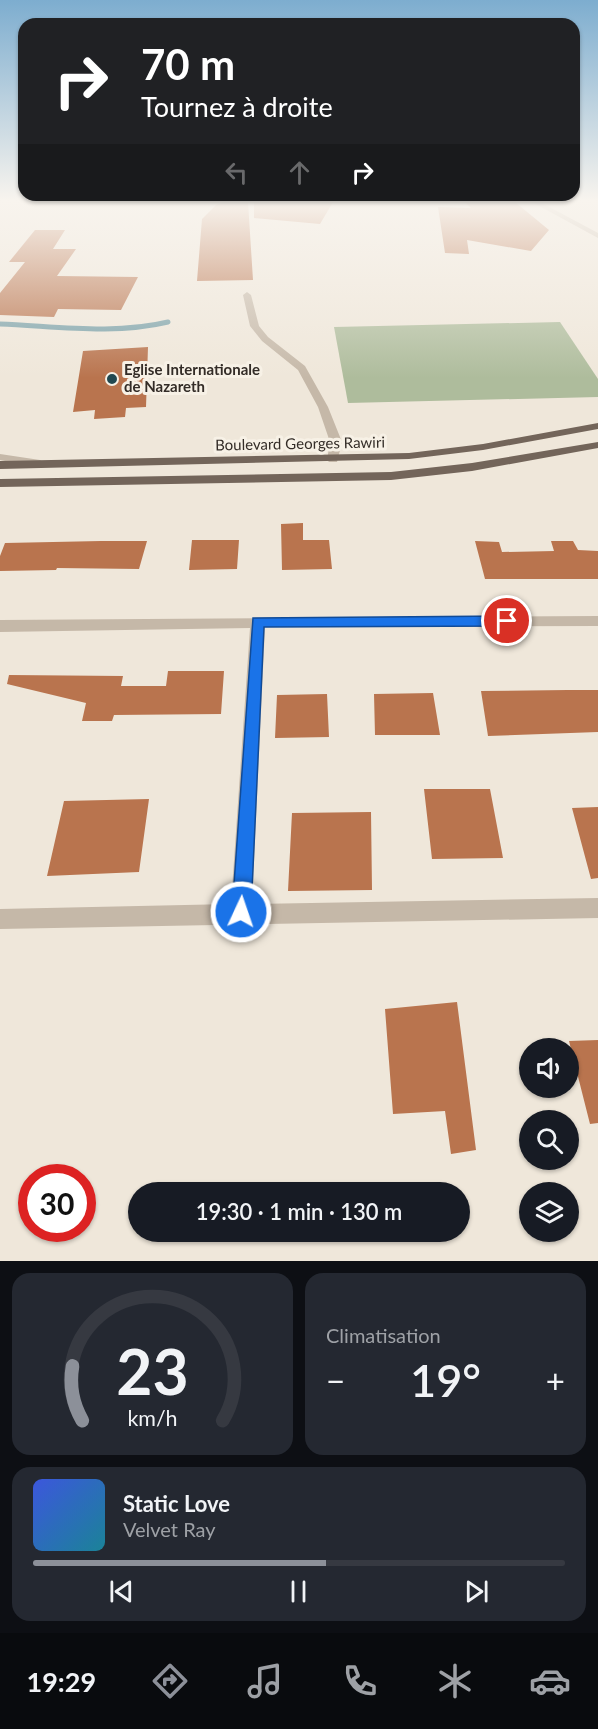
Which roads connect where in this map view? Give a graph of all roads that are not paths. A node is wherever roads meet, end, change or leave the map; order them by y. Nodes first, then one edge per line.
1 (248, 295) dead end
2 (598, 426) edge
3 (598, 445) edge
4 (0, 457) edge
5 (333, 460) junction
6 (0, 465) edge
7 (43, 465) junction
8 (0, 483) edge
9 (598, 621) edge
10 (258, 622) junction
11 (0, 626) edge
12 (598, 908) edge
13 (241, 912) junction
14 (0, 919) edge

1 - 5 street
2 - 5 main road, Boulevard Georges Rawiri
3 - 8 main road, Boulevard Georges Rawiri
4 - 7 street
5 - 7 main road, Boulevard Georges Rawiri
6 - 7 main road, Boulevard Georges Rawiri
9 - 10 street
10 - 11 street
10 - 13 street
12 - 13 street
13 - 14 street

